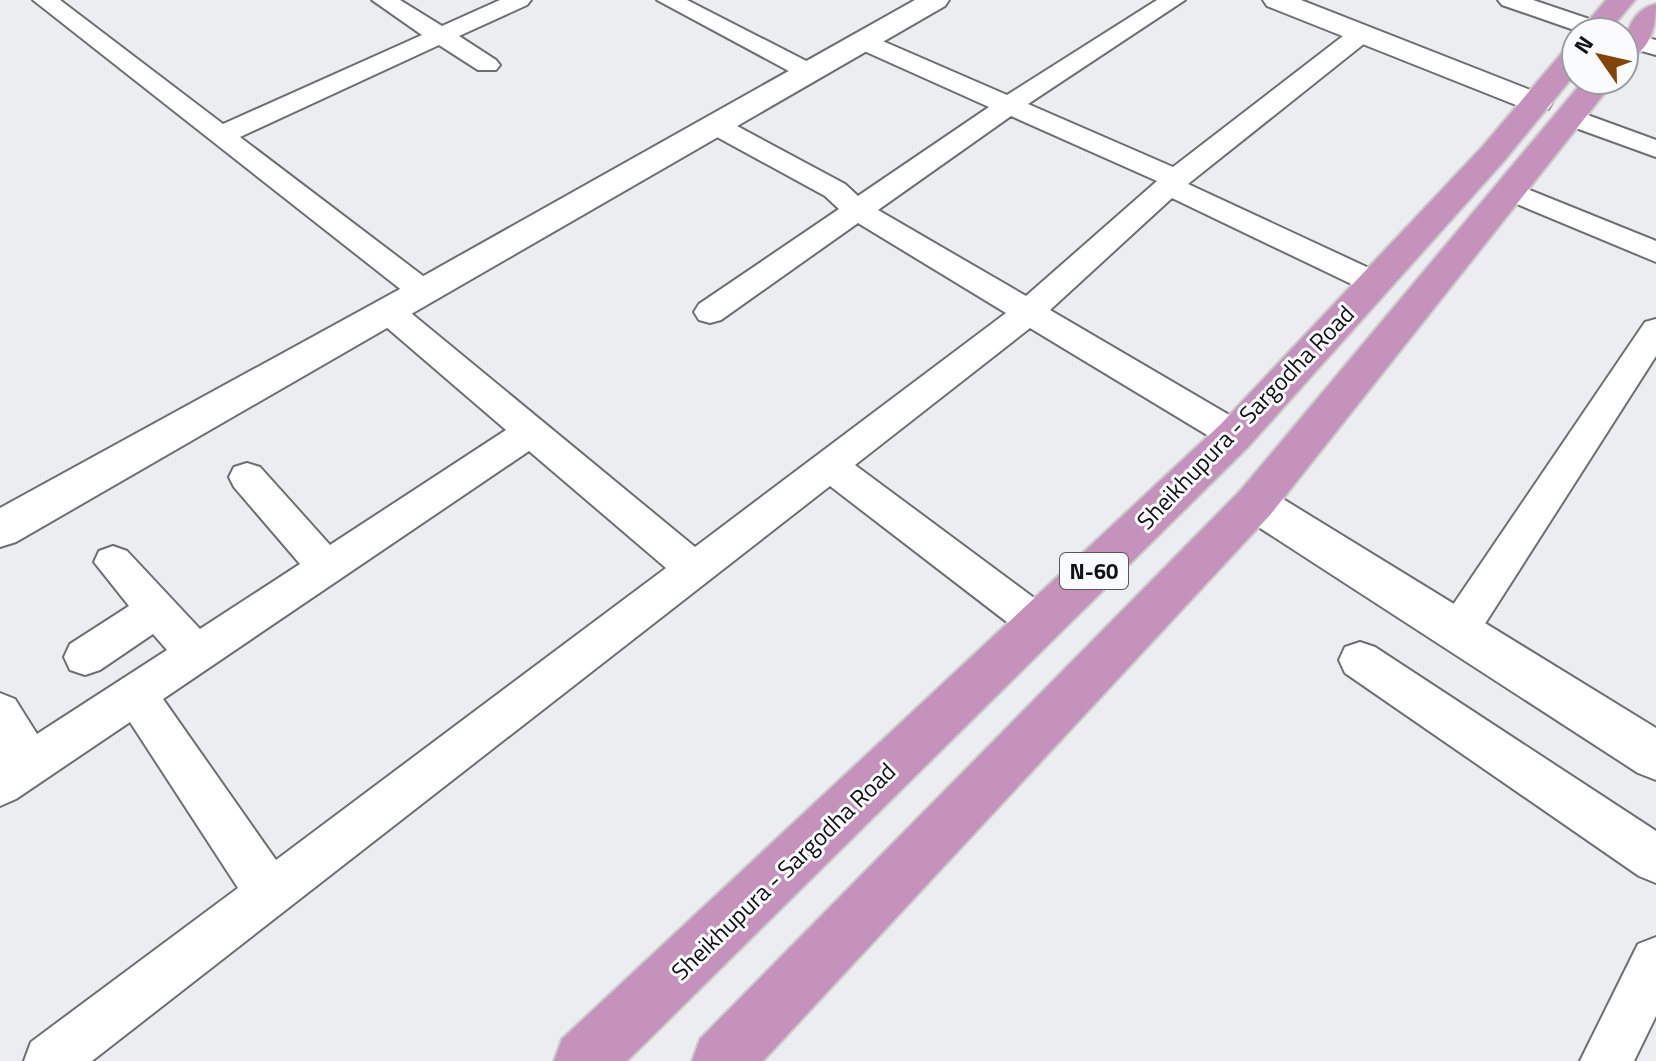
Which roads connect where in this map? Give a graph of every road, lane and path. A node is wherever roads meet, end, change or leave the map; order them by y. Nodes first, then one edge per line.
1 (45, 0) edge
2 (384, 0) edge
3 (519, 0) edge
4 (669, 0) edge
5 (935, 0) edge
6 (1173, 0) edge
7 (1277, 0) edge
8 (1510, 0) edge
9 (1621, 0) edge
10 (1656, 12) edge
11 (1607, 16) edge
12 (1560, 24) edge
13 (1361, 34) junction
14 (440, 36) junction
15 (862, 41) junction
16 (1640, 41) edge
17 (487, 65) dead end
18 (809, 72) junction
19 (1561, 96) edge
20 (1575, 96) edge
21 (1009, 105) junction
22 (1554, 110) junction
23 (715, 125) junction
24 (221, 135) junction
25 (1656, 149) edge
26 (1173, 183) junction
27 (1510, 191) junction
28 (857, 210) junction
29 (1656, 252) edge
30 (1375, 283) junction
31 (424, 292) junction
32 (1028, 311) junction
33 (389, 312) junction
34 (710, 312) dead end
35 (1656, 330) edge
36 (532, 431) junction
37 (1235, 435) junction
38 (830, 466) junction
39 (247, 477) dead end
40 (1255, 503) junction
41 (0, 529) edge
42 (113, 562) dead end
43 (327, 568) junction
44 (694, 569) junction
45 (156, 610) junction
46 (1039, 624) junction
47 (1458, 631) junction
48 (197, 654) junction
49 (85, 657) dead end
50 (1360, 660) dead end
51 (136, 695) junction
52 (0, 713) edge
53 (1656, 756) edge
54 (15, 774) edge
55 (1656, 859) edge
56 (270, 893) junction
57 (1656, 962) edge
58 (50, 1061) edge
59 (584, 1061) edge
60 (722, 1061) edge
61 (1606, 1061) edge

1 - 24 street
2 - 14 street
3 - 14 street
4 - 18 street
5 - 15 street
6 - 21 street
7 - 13 street
8 - 12 street
9 - 11 highway, Sheikhupura - Sargodha Road / N-60
10 - 16 highway
13 - 22 street
13 - 26 street
14 - 17 street
14 - 24 street
15 - 18 street
15 - 21 street
18 - 23 street
19 - 22 highway, Sheikhupura - Sargodha Road / N-60
20 - 22 highway, Sheikhupura - Sargodha Road / N-60
21 - 26 street
21 - 28 street
22 - 25 street
22 - 27 highway, Sheikhupura - Sargodha Road / N-60
22 - 30 highway, Sheikhupura - Sargodha Road / N-60
23 - 28 street
23 - 31 street
24 - 31 street
26 - 30 street
26 - 32 street
27 - 29 street
27 - 40 highway, Sheikhupura - Sargodha Road / N-60
28 - 32 street
28 - 34 street
30 - 37 highway, Sheikhupura - Sargodha Road / N-60
31 - 33 street
32 - 37 street
32 - 38 street
33 - 36 street
33 - 41 street
35 - 47 street
36 - 43 street
36 - 44 street
37 - 46 highway, Sheikhupura - Sargodha Road / N-60
38 - 44 street
38 - 46 street
39 - 43 street
40 - 47 street
40 - 60 highway, Sheikhupura - Sargodha Road / N-60
42 - 45 street
43 - 48 street
44 - 56 street
45 - 48 street
45 - 49 street
46 - 59 highway, Sheikhupura - Sargodha Road / N-60
47 - 53 street
48 - 51 street
50 - 55 street
51 - 54 street
51 - 56 street
52 - 54 street
56 - 58 street
57 - 61 street

